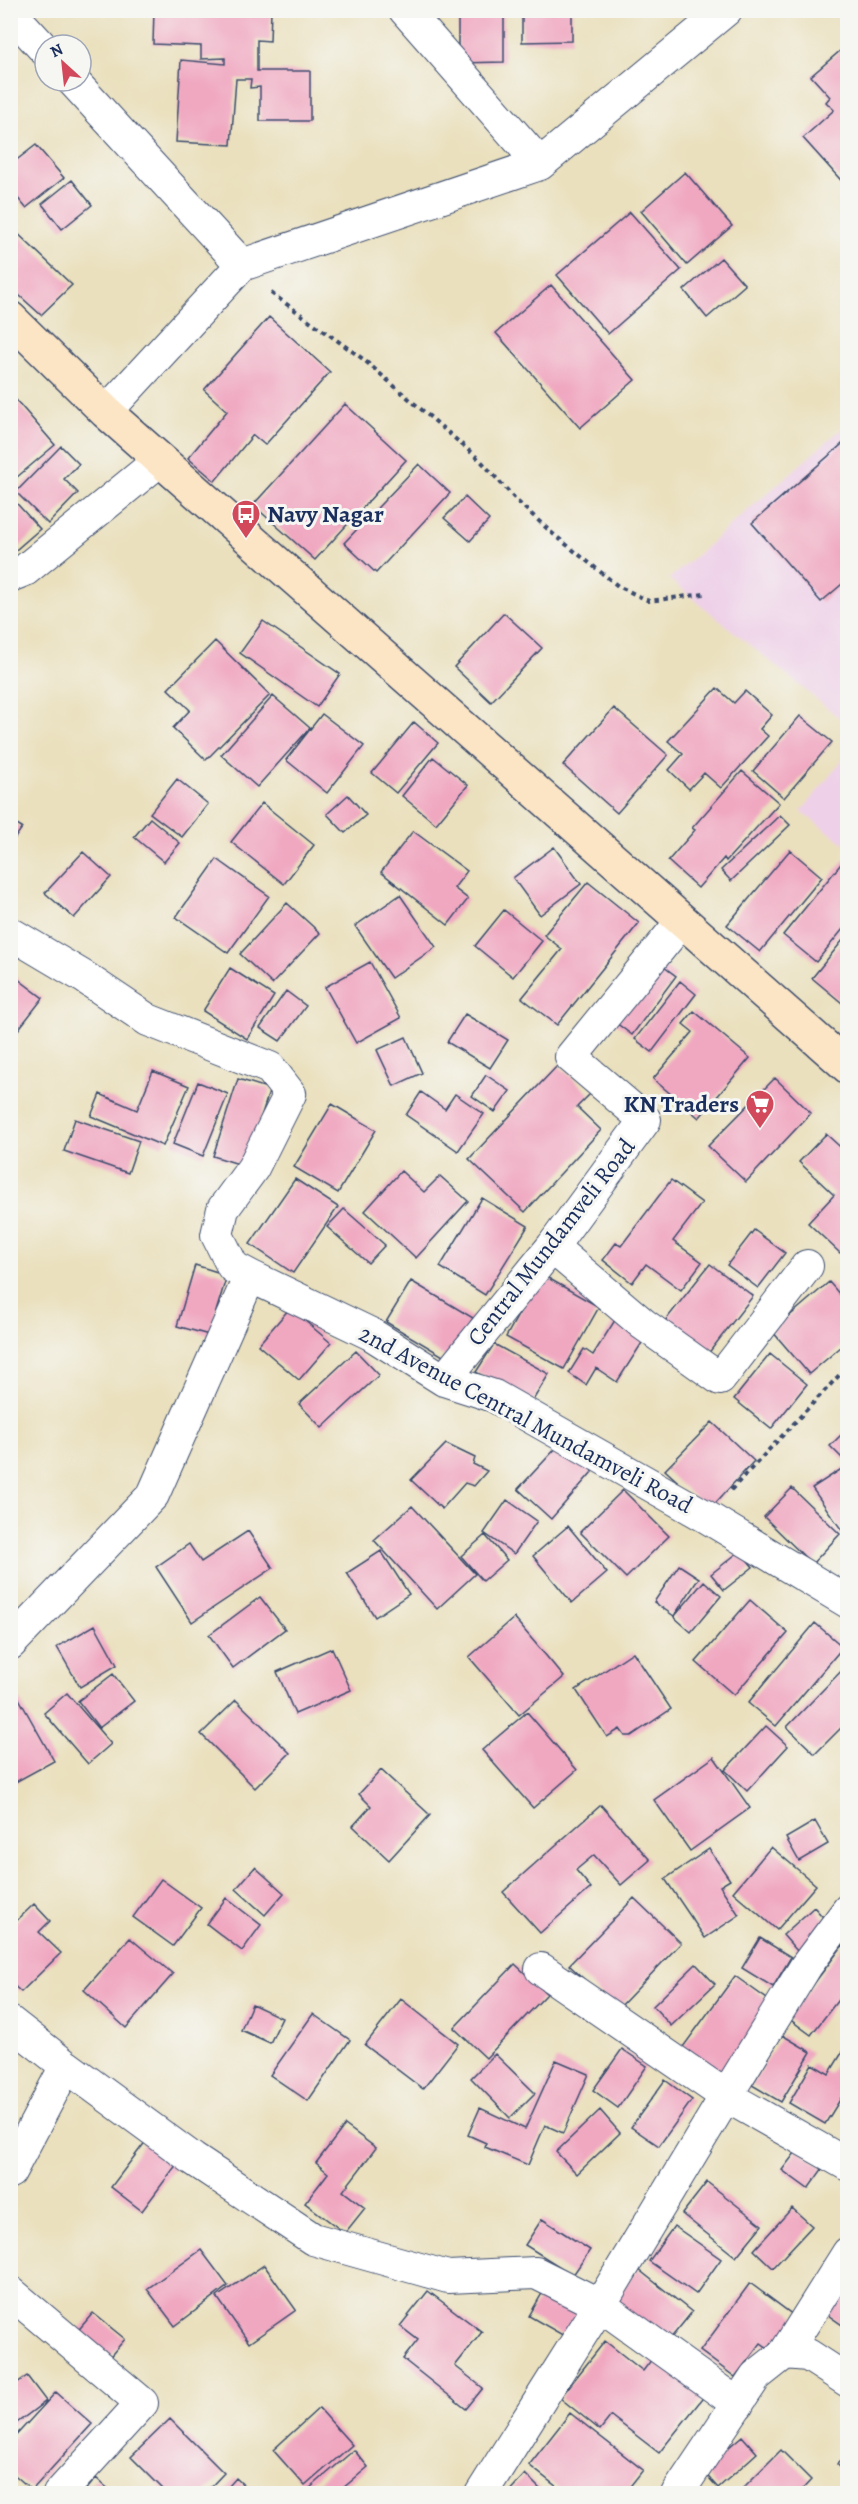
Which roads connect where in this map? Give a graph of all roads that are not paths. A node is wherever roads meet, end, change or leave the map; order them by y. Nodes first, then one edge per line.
1 (405, 10) edge
2 (726, 10) edge
3 (10, 12) edge
4 (33, 37) edge
5 (83, 93) edge
6 (540, 164) junction
7 (237, 270) junction
8 (10, 318) edge
9 (106, 412) junction
10 (160, 460) junction
11 (10, 576) edge
12 (682, 921) junction
13 (10, 933) edge
14 (848, 1067) edge
15 (552, 1247) junction
16 (807, 1266) dead end
17 (249, 1276) junction
18 (444, 1380) junction
19 (848, 1602) edge
20 (10, 1644) edge
21 (848, 1910) edge
22 (541, 1969) dead end
23 (10, 2022) edge
24 (66, 2066) junction
25 (726, 2096) junction
26 (848, 2165) edge
27 (10, 2172) edge
28 (848, 2253) edge
29 (10, 2292) edge
30 (600, 2305) junction
31 (785, 2353) junction
32 (848, 2381) edge
33 (738, 2404) junction
34 (59, 2493) edge
35 (481, 2493) edge
36 (677, 2493) edge

1 - 6 street
2 - 6 street
3 - 4 street
5 - 7 street
6 - 7 street
7 - 9 street
8 - 9 main road
9 - 10 main road
10 - 11 street
10 - 12 main road
12 - 14 main road
12 - 15 street, Central Mundamveli Road
13 - 17 street, 2nd Avenue Central Mundamveli Road
15 - 16 street
15 - 18 street, Central Mundamveli Road
17 - 18 street, 2nd Avenue Central Mundamveli Road
17 - 20 street
18 - 19 street, 2nd Avenue Central Mundamveli Road
21 - 25 street
22 - 25 street
23 - 24 street
24 - 27 street
24 - 30 street
25 - 26 street
25 - 30 street
28 - 31 street
29 - 34 street
30 - 33 street
30 - 35 street
31 - 32 street
31 - 33 street
33 - 36 street

